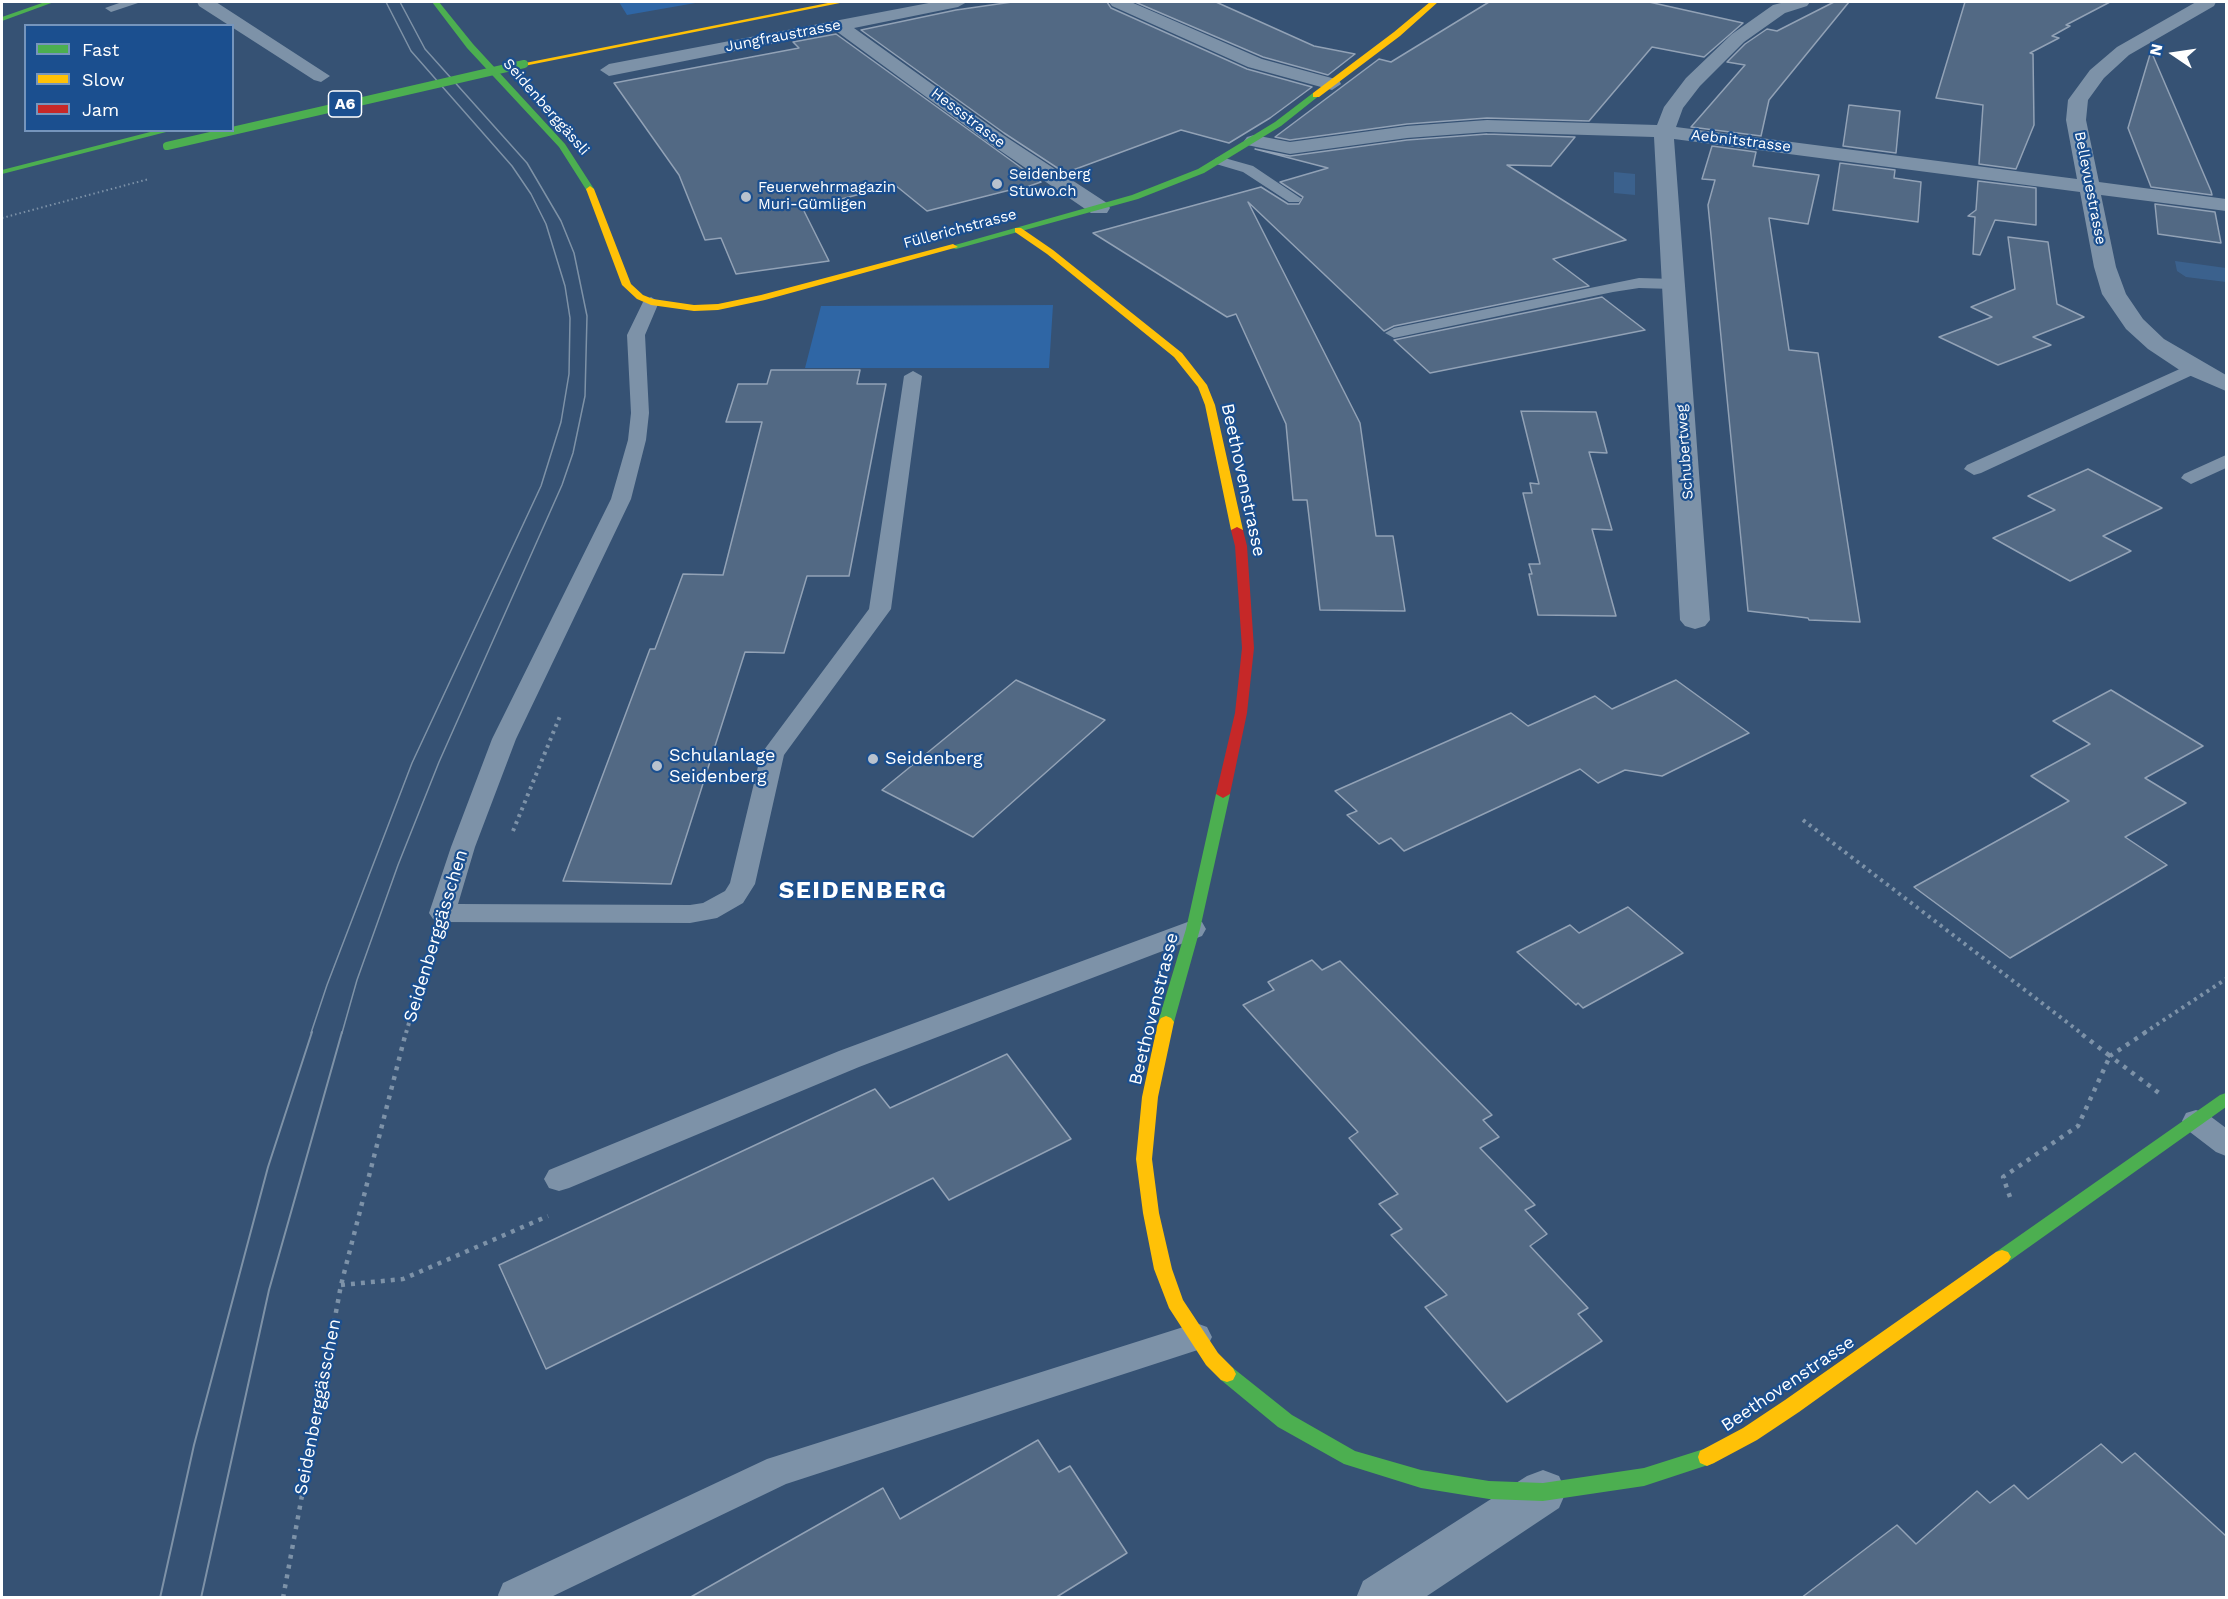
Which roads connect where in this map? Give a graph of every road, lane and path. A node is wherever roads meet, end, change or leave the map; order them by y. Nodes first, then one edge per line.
1 (50, 2) edge
2 (135, 2) edge
3 (205, 2) edge
4 (436, 2) edge
5 (773, 2) edge
6 (841, 2) edge
7 (958, 2) edge
8 (1118, 2) edge
9 (1434, 2) edge
10 (1801, 2) edge
11 (2208, 2) edge
12 (111, 8) dead end
13 (2, 20) edge
14 (839, 25) junction
15 (446, 67) dead end
16 (609, 70) dead end
17 (321, 76) dead end
18 (1332, 84) junction
19 (234, 131) edge
20 (1664, 131) junction
21 (162, 132) edge
22 (230, 132) edge
23 (1254, 141) junction
24 (161, 148) dead end
25 (1221, 160) junction
26 (2, 172) edge
27 (157, 177) dead end
28 (2089, 187) junction
29 (1294, 200) dead end
30 (2226, 205) edge
31 (1099, 208) junction
32 (2, 218) edge
33 (1018, 230) junction
34 (1673, 284) junction
35 (651, 302) junction
36 (1394, 333) dead end
37 (2193, 368) junction
38 (913, 376) dead end
39 (2226, 384) edge
40 (2226, 461) edge
41 (1974, 469) dead end
42 (2191, 478) dead end
43 (1695, 620) dead end
44 (1803, 820) dead end
45 (442, 913) junction
46 (1193, 929) junction
47 (2226, 979) edge
48 (2110, 1056) junction
49 (2226, 1098) edge
50 (2196, 1121) junction
51 (2226, 1144) edge
52 (559, 1179) dead end
53 (2010, 1200) dead end
54 (550, 1215) dead end
55 (341, 1285) junction
56 (1196, 1337) junction
57 (1543, 1492) junction
58 (516, 1595) dead end
59 (283, 1598) edge
60 (1380, 1598) edge

1 - 13 main road
2 - 12 lane
3 - 17 street
4 - 35 main road, Seidenberggässli
5 - 15 main road
6 - 19 main road, A6, bridge
7 - 14 street, Jungfraustrasse
8 - 18 street
9 - 18 main road, Füllerichstrasse
10 - 20 street
11 - 28 street, Bellevuestrasse
14 - 16 street, Jungfraustrasse
14 - 31 street, Hessstrasse
18 - 23 main road, Füllerichstrasse
20 - 23 street, Aebnitstrasse
20 - 28 street, Aebnitstrasse
20 - 34 street, Schubertweg
21 - 26 main road
22 - 24 main road, A6, bridge
23 - 25 main road, Füllerichstrasse
25 - 29 lane
25 - 31 main road, Füllerichstrasse
27 - 32 path
28 - 30 street, Aebnitstrasse
28 - 37 street, Bellevuestrasse
31 - 33 main road, Füllerichstrasse
33 - 35 main road, Füllerichstrasse
33 - 46 main road, Beethovenstrasse
34 - 36 lane
34 - 43 street, Schubertweg
35 - 45 lane, Seidenberggässchen
37 - 39 street, Bellevuestrasse
37 - 41 lane
38 - 45 lane
40 - 42 lane
44 - 48 path
45 - 55 path, Seidenberggässchen
46 - 52 lane
46 - 56 main road, Beethovenstrasse
47 - 48 path
48 - 50 path
48 - 53 path
49 - 50 main road, Beethovenstrasse
50 - 51 lane
50 - 57 main road, Beethovenstrasse
54 - 55 path
55 - 59 path, Seidenberggässchen
56 - 57 main road, Beethovenstrasse
56 - 58 lane
57 - 60 street

